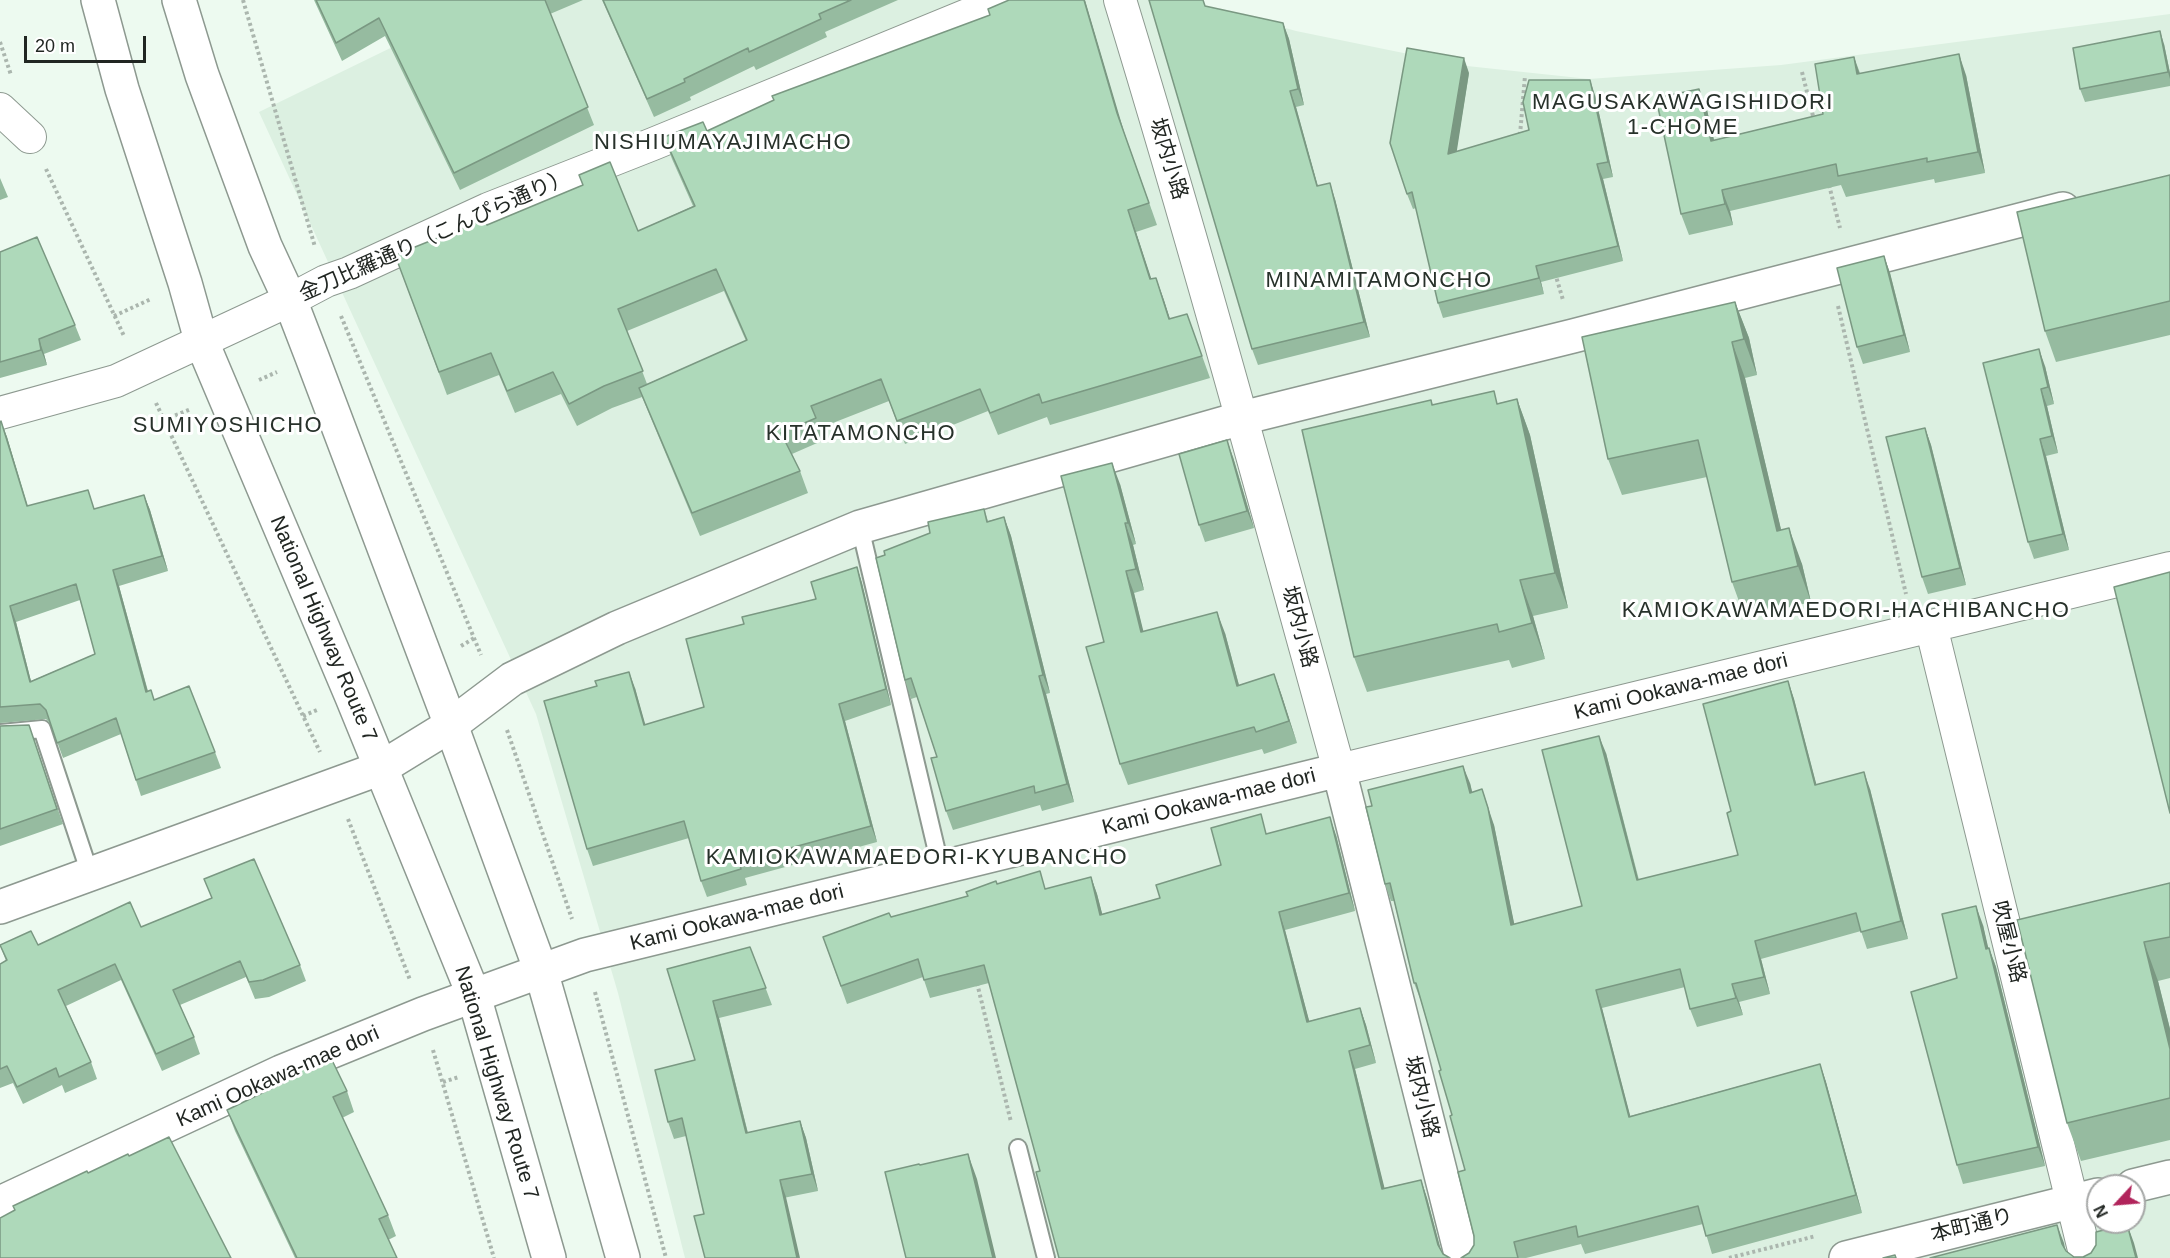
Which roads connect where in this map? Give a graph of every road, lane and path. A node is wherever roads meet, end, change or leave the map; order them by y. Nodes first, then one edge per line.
1 (98, 0) edge
2 (179, 0) edge
3 (243, 0) edge
4 (1004, 0) edge
5 (1120, 0) edge
6 (0, 42) edge
7 (1802, 72) dead end
8 (1525, 76) dead end
9 (0, 109) edge
10 (1816, 129) edge
11 (30, 137) junction
12 (1519, 146) edge
13 (1827, 174) edge
14 (2090, 202) edge
15 (1839, 266) junction
16 (1554, 269) edge
17 (326, 281) junction
18 (290, 300) junction
19 (1573, 336) junction
20 (201, 340) junction
21 (141, 371) junction
22 (0, 412) edge
23 (1242, 418) junction
24 (860, 526) junction
25 (2170, 568) edge
26 (1923, 628) junction
27 (494, 693) junction
28 (451, 725) junction
29 (0, 733) edge
30 (381, 768) junction
31 (1339, 770) junction
32 (335, 785) junction
33 (941, 869) junction
34 (90, 874) junction
35 (0, 907) edge
36 (585, 955) junction
37 (540, 971) junction
38 (976, 980) edge
39 (474, 996) junction
40 (423, 1014) junction
41 (1018, 1148) joint
42 (2170, 1177) edge
43 (2146, 1183) edge
44 (2085, 1198) edge
45 (0, 1203) edge
46 (494, 1258) edge
47 (549, 1258) edge
48 (623, 1258) edge
49 (666, 1258) edge
50 (1046, 1258) edge
51 (1462, 1258) edge
52 (1846, 1258) edge
53 (2086, 1258) edge

1 - 20 main road, National Highway Route 7
2 - 18 main road
3 - 17 path
4 - 17 street, 金刀比羅通り（こんぴら通り）
5 - 23 street, 坂内小路
6 - 11 path
7 - 10 path
8 - 12 path
9 - 11 street
11 - 21 path
13 - 15 path
14 - 15 main road
15 - 19 main road
15 - 26 path
16 - 19 path
17 - 18 street, 金刀比羅通り（こんぴら通り）
17 - 27 path
18 - 20 street, 金刀比羅通り（こんぴら通り）
18 - 28 main road
19 - 23 main road
20 - 21 street, 金刀比羅通り（こんぴら通り）
20 - 30 main road, National Highway Route 7
21 - 22 street, 金刀比羅通り（こんぴら通り）
21 - 32 path
23 - 24 main road
23 - 31 street, 坂内小路
24 - 27 main road
24 - 33 lane
25 - 26 street, Kami Ookawa-mae dori
26 - 31 street, Kami Ookawa-mae dori
26 - 44 street, 吹屋小路
27 - 28 main road
27 - 36 path
28 - 30 main road
28 - 37 main road
29 - 34 lane
30 - 32 main road
30 - 39 main road, National Highway Route 7
31 - 33 main road, Kami Ookawa-mae dori
31 - 51 main road, 坂内小路
32 - 34 main road
32 - 40 path
33 - 36 main road, Kami Ookawa-mae dori
34 - 35 main road
36 - 37 main road, Kami Ookawa-mae dori
36 - 49 path
37 - 39 main road, Kami Ookawa-mae dori
37 - 48 main road
38 - 41 path
39 - 40 main road, Kami Ookawa-mae dori
39 - 47 main road, National Highway Route 7
40 - 45 main road, Kami Ookawa-mae dori
40 - 46 path
41 - 50 lane
42 - 43 main road
44 - 52 main road, 本町通り
44 - 53 street, 吹屋小路

